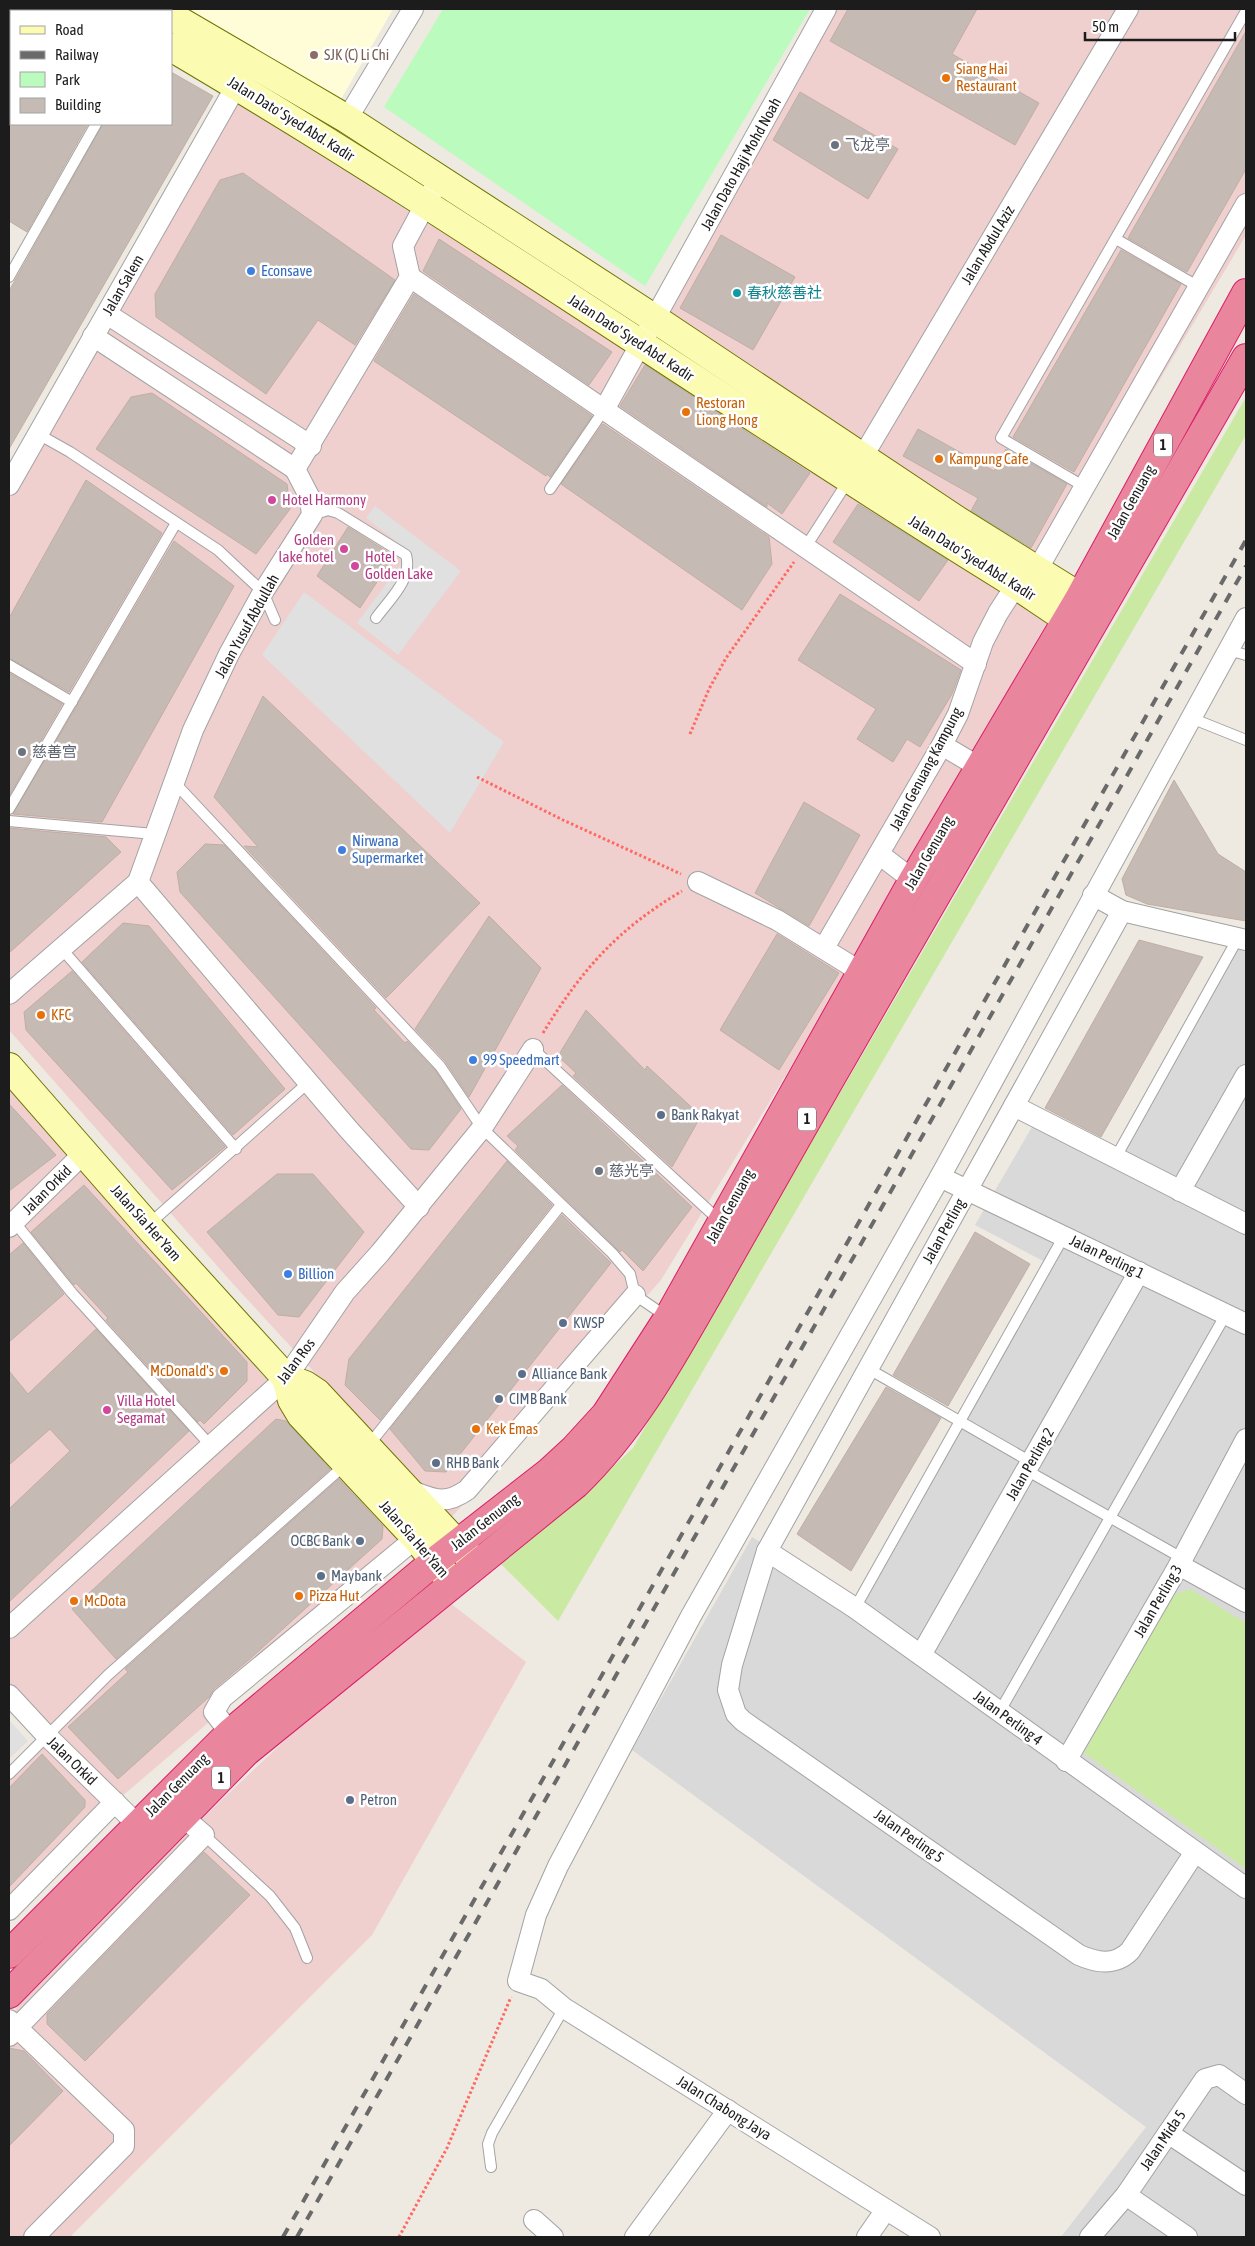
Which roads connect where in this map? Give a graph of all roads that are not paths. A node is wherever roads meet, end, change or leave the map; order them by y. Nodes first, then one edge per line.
1 (413, 9) edge
2 (826, 9) edge
3 (1128, 9) edge
4 (1246, 11) edge
5 (172, 17) edge
6 (172, 48) edge
7 (250, 62) junction
8 (237, 86) junction
9 (347, 119) junction
10 (95, 125) edge
11 (440, 180) junction
12 (426, 203) junction
13 (1246, 204) edge
14 (1116, 239) junction
15 (9, 277) edge
16 (410, 277) junction
17 (1199, 287) junction
18 (1246, 293) edge
19 (107, 314) junction
20 (655, 319) junction
21 (92, 336) junction
22 (641, 344) junction
23 (1246, 358) edge
24 (604, 410) junction
25 (38, 434) junction
26 (311, 446) junction
27 (295, 469) junction
28 (855, 469) junction
29 (9, 485) edge
30 (1085, 487) junction
31 (550, 489) dead end
32 (312, 515) junction
33 (176, 523) junction
34 (805, 548) junction
35 (1027, 578) junction
36 (263, 592) junction
37 (1072, 608) junction
38 (376, 618) dead end
39 (1246, 618) edge
40 (275, 620) dead end
41 (1089, 633) junction
42 (1237, 653) edge
43 (976, 664) junction
44 (9, 665) edge
45 (72, 702) junction
46 (1191, 718) junction
47 (1246, 740) edge
48 (942, 746) junction
49 (980, 767) junction
50 (173, 782) junction
51 (9, 809) edge
52 (9, 821) edge
53 (154, 834) junction
54 (879, 854) junction
55 (913, 880) junction
56 (138, 882) junction
57 (698, 882) road end
58 (1093, 895) junction
59 (1122, 911) junction
60 (1242, 939) edge
61 (61, 948) junction
62 (824, 948) junction
63 (861, 972) junction
64 (9, 994) edge
65 (533, 1049) joint
66 (9, 1067) edge
67 (1246, 1075) edge
68 (310, 1081) junction
69 (1014, 1106) junction
70 (482, 1128) junction
71 (236, 1149) junction
72 (84, 1153) junction
73 (1116, 1157) junction
74 (940, 1177) junction
75 (967, 1189) junction
76 (1180, 1190) junction
77 (561, 1205) junction
78 (418, 1207) junction
79 (11, 1221) edge
80 (721, 1222) junction
81 (1246, 1224) edge
82 (148, 1226) junction
83 (1064, 1236) junction
84 (1139, 1272) junction
85 (635, 1295) junction
86 (1226, 1314) junction
87 (668, 1318) junction
88 (1246, 1324) edge
89 (868, 1368) junction
90 (286, 1378) junction
91 (962, 1421) junction
92 (1246, 1439) edge
93 (211, 1446) junction
94 (356, 1456) junction
95 (1028, 1466) junction
96 (405, 1489) junction
97 (1111, 1519) junction
98 (416, 1538) junction
99 (767, 1551) junction
100 (467, 1554) junction
101 (435, 1561) junction
102 (1180, 1561) junction
103 (452, 1583) junction
104 (1246, 1602) edge
105 (855, 1608) junction
106 (9, 1628) edge
107 (921, 1655) junction
108 (9, 1695) edge
109 (1000, 1711) junction
110 (230, 1733) junction
111 (47, 1736) junction
112 (1066, 1761) junction
113 (9, 1774) edge
114 (114, 1802) junction
115 (182, 1816) junction
116 (138, 1825) junction
117 (204, 1835) junction
118 (1195, 1852) junction
119 (1246, 1888) edge
120 (9, 1910) edge
121 (9, 1954) edge
122 (307, 1958) dead end
123 (9, 1994) edge
124 (564, 2008) junction
125 (11, 2028) edge
126 (1246, 2094) edge
127 (728, 2110) junction
128 (1168, 2133) junction
129 (491, 2166) dead end
130 (1246, 2185) edge
131 (1126, 2195) junction
132 (886, 2211) junction
133 (534, 2220) dead end
134 (34, 2237) edge
135 (553, 2237) edge
136 (635, 2237) edge
137 (867, 2237) edge
138 (930, 2237) edge
139 (1090, 2237) edge
140 (1187, 2237) edge

1 - 9 street
2 - 20 street, Jalan Dato Haji Mohd Noah
3 - 28 street, Jalan Abdul Aziz
4 - 14 lane
5 - 7 street, Jalan Dato' Syed Abd. Kadir
6 - 8 street, Jalan Dato' Syed Abd. Kadir
7 - 8 street, Jalan Salem
7 - 9 street, Jalan Dato' Syed Abd. Kadir
8 - 12 street, Jalan Dato' Syed Abd. Kadir
8 - 19 street, Jalan Salem
9 - 11 street, Jalan Dato' Syed Abd. Kadir
10 - 15 lane
11 - 12 street
11 - 20 street, Jalan Dato' Syed Abd. Kadir
12 - 16 street
12 - 22 street, Jalan Dato' Syed Abd. Kadir
13 - 17 street, Jalan Genuang Kampung
14 - 17 lane
14 - 30 lane
16 - 24 street
16 - 26 street
17 - 30 street, Jalan Genuang Kampung
18 - 37 highway, Jalan Genuang / 1
19 - 21 street, Jalan Salem
19 - 26 street
20 - 22 street, Jalan Dato Haji Mohd Noah
20 - 28 street, Jalan Dato' Syed Abd. Kadir
21 - 25 street, Jalan Salem
21 - 27 street
22 - 24 street, Jalan Dato Haji Mohd Noah
22 - 28 street, Jalan Dato' Syed Abd. Kadir
23 - 41 highway, Jalan Genuang / 1
24 - 31 lane
24 - 34 street
25 - 29 street, Jalan Salem
25 - 33 lane
26 - 27 street
27 - 32 street
28 - 34 lane
28 - 35 street, Jalan Dato' Syed Abd. Kadir
30 - 35 street, Jalan Genuang Kampung
32 - 36 street, Jalan Yusuf Abdullah
32 - 38 lane
33 - 36 lane
33 - 45 lane
34 - 43 street
35 - 37 street, Jalan Dato' Syed Abd. Kadir
35 - 43 street, Jalan Genuang Kampung
36 - 40 lane
36 - 50 street, Jalan Yusuf Abdullah
37 - 41 street, Jalan Dato' Syed Abd. Kadir
37 - 49 highway, Jalan Genuang / 1
39 - 42 street
41 - 100 highway, Jalan Genuang / 1
42 - 46 street
43 - 48 street, Jalan Genuang Kampung
44 - 45 lane
45 - 51 lane
46 - 47 lane
46 - 58 street
48 - 49 street
48 - 54 street, Jalan Genuang Kampung
49 - 55 highway, Jalan Genuang / 1
50 - 53 street, Jalan Yusuf Abdullah
50 - 70 lane
52 - 53 lane
53 - 56 street, Jalan Yusuf Abdullah
54 - 55 street
54 - 62 street, Jalan Genuang Kampung
55 - 63 highway, Jalan Genuang / 1
56 - 61 street
56 - 68 street
57 - 62 street
58 - 59 street
58 - 74 street
59 - 60 street
59 - 69 street, Jalan Perling
60 - 73 lane
61 - 64 street
61 - 71 lane
62 - 63 street
63 - 80 highway, Jalan Genuang / 1
65 - 70 street, Jalan Ros
65 - 80 lane
66 - 72 street, Jalan Sia Her Yam
67 - 76 street
68 - 71 lane
68 - 78 street
69 - 73 street
69 - 75 street, Jalan Perling
70 - 77 lane
70 - 78 street, Jalan Ros
71 - 82 lane
72 - 79 street, Jalan Orkid
72 - 82 street, Jalan Sia Her Yam
73 - 76 street
74 - 75 street, Jalan Perling 1
74 - 124 street, Jalan Chabong Jaya
75 - 83 street, Jalan Perling 1
75 - 89 street, Jalan Perling
76 - 81 street
77 - 85 lane
77 - 94 lane
78 - 90 street, Jalan Ros
79 - 93 lane
80 - 87 highway, Jalan Genuang / 1
82 - 90 street, Jalan Sia Her Yam
83 - 84 street, Jalan Perling 1
83 - 91 lane
84 - 86 street, Jalan Perling 1
84 - 95 street, Jalan Perling 2
85 - 87 lane
85 - 96 street
86 - 88 street, Jalan Perling 1
86 - 97 lane
87 - 100 highway, Jalan Genuang / 1
89 - 91 lane
89 - 99 street, Jalan Perling
90 - 93 street, Jalan Ros
90 - 94 street, Jalan Sia Her Yam
91 - 95 lane
91 - 105 lane
92 - 102 street, Jalan Perling 3
93 - 106 street, Jalan Ros
94 - 96 street, Jalan Sia Her Yam
94 - 98 street, Jalan Sia Her Yam
94 - 111 lane
95 - 97 lane
95 - 107 street, Jalan Perling 2
96 - 100 street, Jalan Sia Her Yam
97 - 102 lane
97 - 109 lane
98 - 101 street, Jalan Sia Her Yam
98 - 110 street
99 - 105 street, Jalan Perling 4
99 - 118 street, Jalan Perling 5
100 - 101 highway, Jalan Genuang / 1
100 - 103 highway, Jalan Genuang / 1
101 - 103 street, Jalan Sia Her Yam
101 - 110 highway, Jalan Genuang / 1
102 - 104 street
102 - 112 street, Jalan Perling 3
103 - 115 highway, Jalan Genuang / 1
105 - 107 street, Jalan Perling 4
107 - 109 street, Jalan Perling 4
108 - 111 street, Jalan Orkid
109 - 112 street, Jalan Perling 4
110 - 116 highway, Jalan Genuang / 1
111 - 113 lane
111 - 114 street, Jalan Orkid
112 - 118 street, Jalan Perling 4
114 - 116 street, Jalan Orkid
114 - 120 street
115 - 117 street
115 - 123 highway, Jalan Genuang / 1
116 - 121 highway, Jalan Genuang / 1
117 - 122 lane
117 - 125 street
118 - 119 street, Jalan Perling 4
124 - 127 street, Jalan Chabong Jaya
124 - 129 lane
125 - 134 street
126 - 128 street, Jalan Mida 5
127 - 132 street, Jalan Chabong Jaya
127 - 136 street
128 - 130 street
128 - 131 street, Jalan Mida 5
131 - 139 street, Jalan Mida 5
131 - 140 street
132 - 137 street
132 - 138 street, Jalan Chabong Jaya
133 - 135 street

